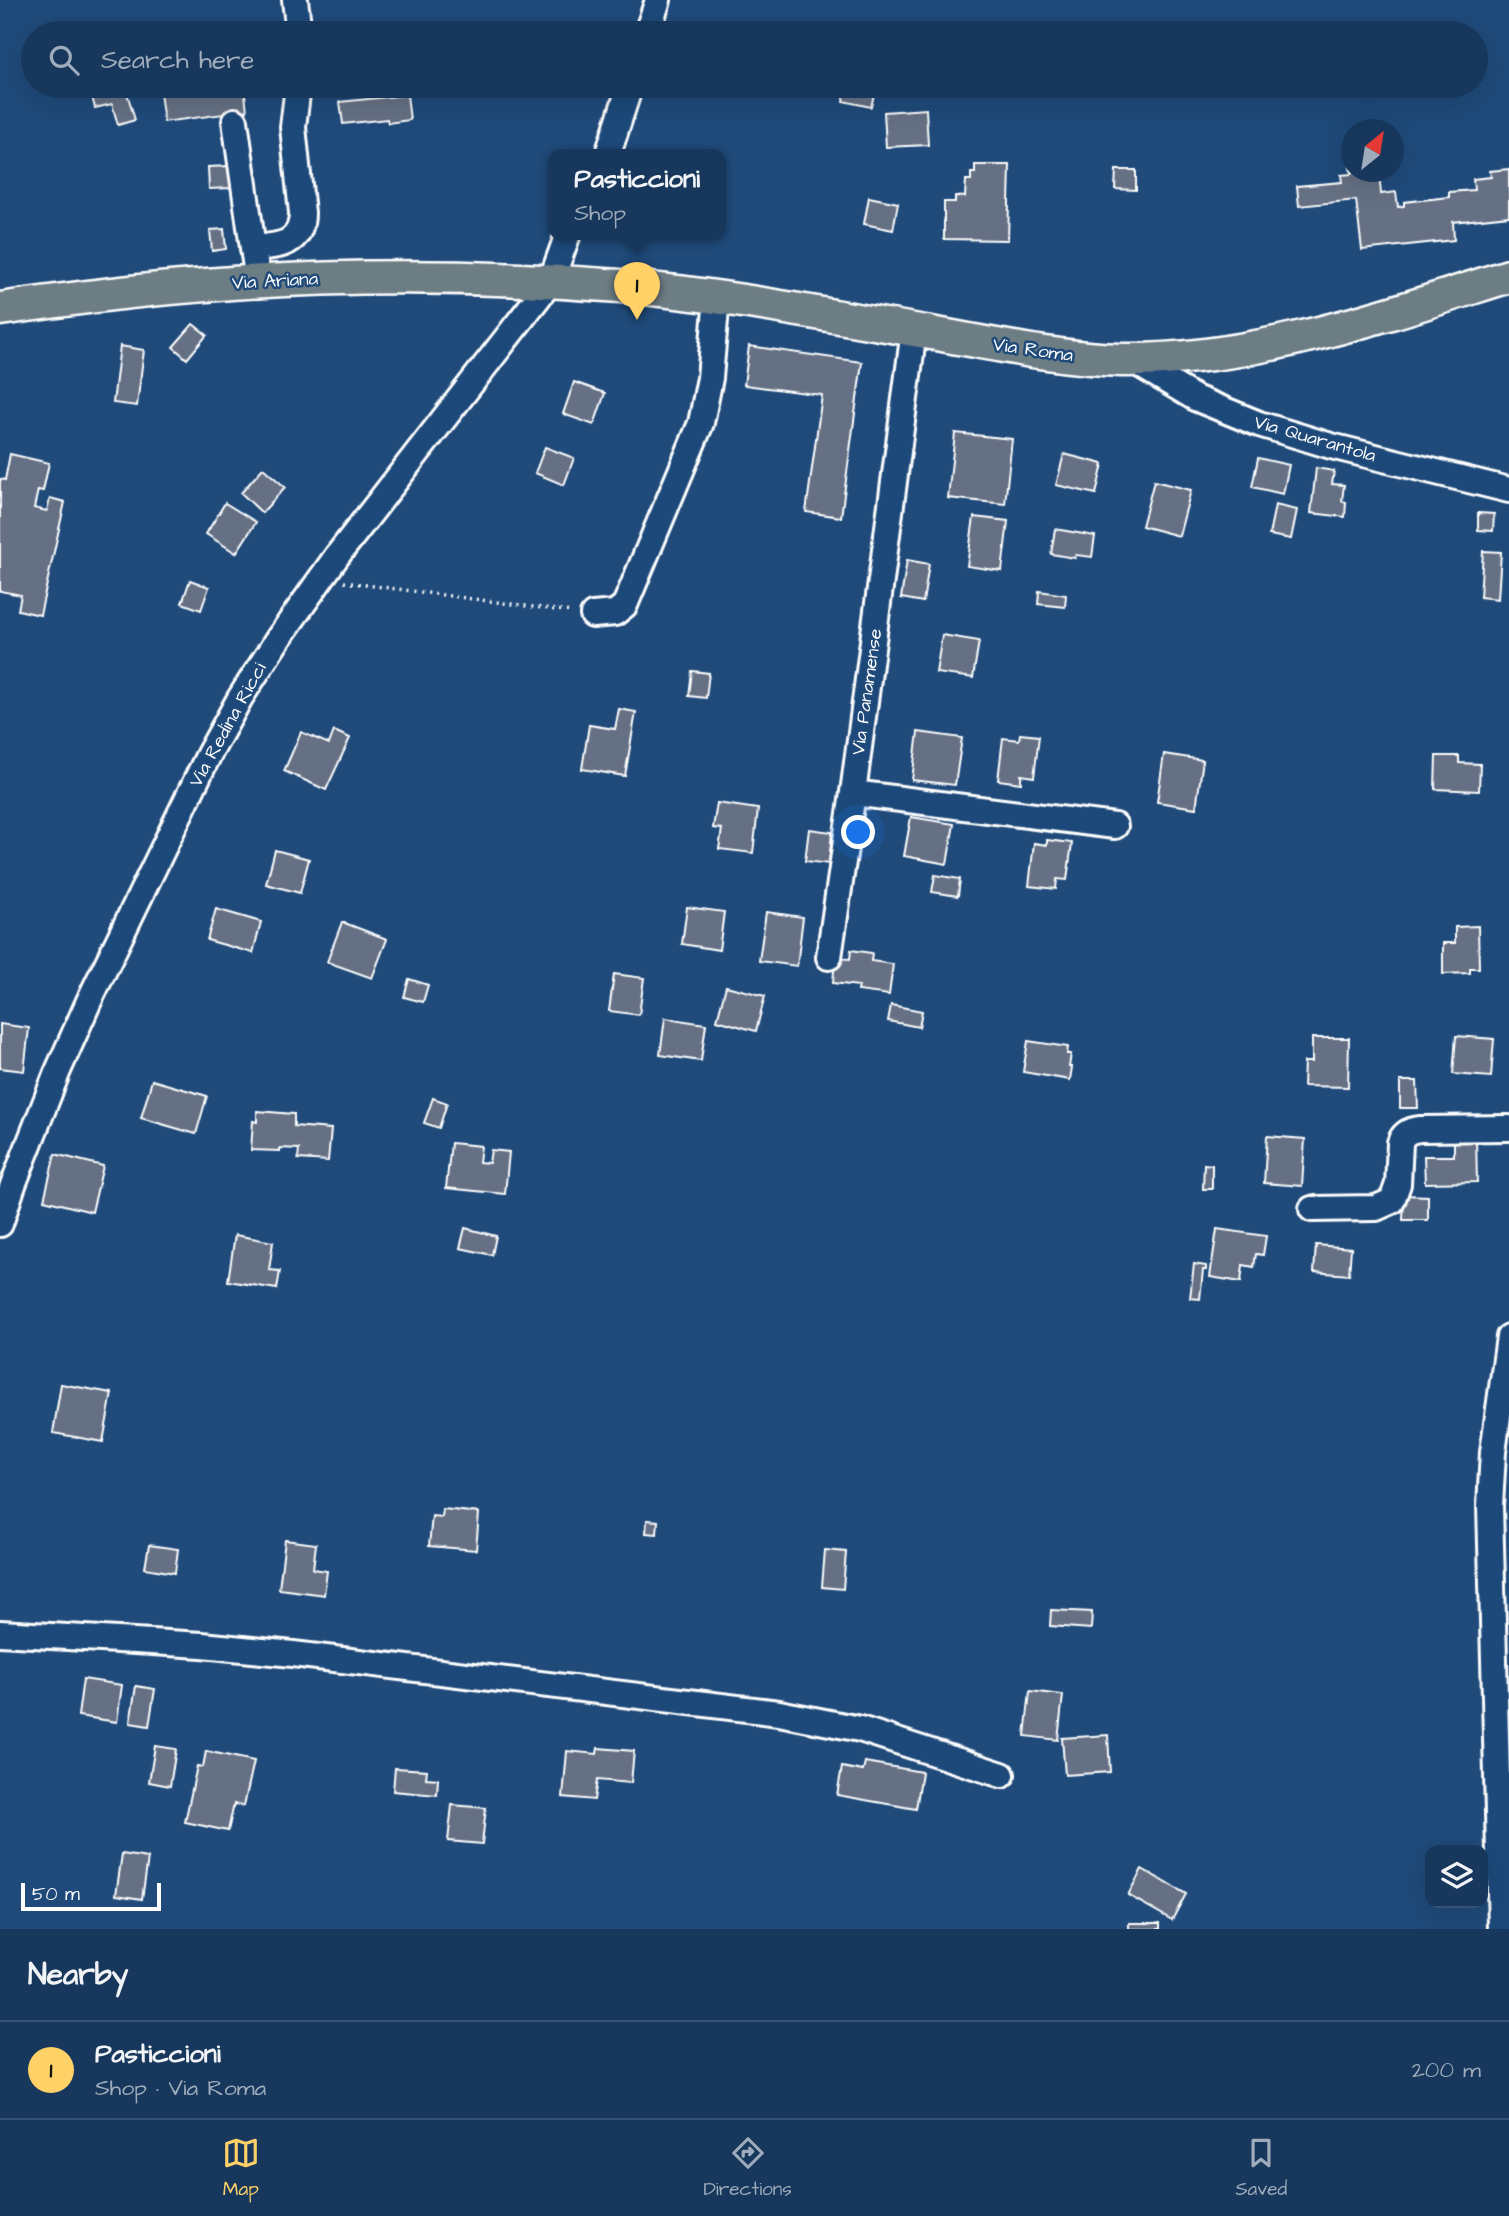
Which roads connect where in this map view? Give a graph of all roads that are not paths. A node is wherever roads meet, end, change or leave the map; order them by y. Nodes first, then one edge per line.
1 (295, 0) edge
2 (658, 0) edge
3 (298, 21) edge
4 (651, 21) edge
5 (297, 98) edge
6 (626, 98) edge
7 (235, 121) dead end
8 (610, 149) edge
9 (566, 240) edge
10 (253, 248) junction
11 (1509, 276) edge
12 (258, 281) junction
13 (551, 281) junction
14 (717, 297) junction
15 (0, 309) edge
16 (914, 330) junction
17 (1132, 360) junction
18 (1509, 490) edge
19 (593, 615) road end
20 (853, 793) junction
21 (1115, 826) dead end
22 (829, 957) dead end
23 (1509, 1128) edge
24 (1312, 1209) dead end
25 (0, 1224) edge
26 (1509, 1337) edge
27 (0, 1633) edge
28 (1002, 1775) dead end
29 (1501, 1929) edge

1 - 3 street
2 - 4 street
5 - 10 street
6 - 8 street
7 - 10 street
9 - 13 street, Via Redina Ricci
10 - 12 street
11 - 17 main road, Via Roma
12 - 13 main road, Via Ariana
12 - 15 main road, Via Ariana
13 - 14 main road, Via Roma
13 - 25 street, Via Redina Ricci
14 - 16 main road, Via Roma
14 - 19 street
16 - 17 main road, Via Roma
16 - 20 street, Via Panamense
17 - 18 street, Via Quarantola
20 - 21 street
20 - 22 street, Via Panamense
23 - 24 street
26 - 29 street
27 - 28 street

